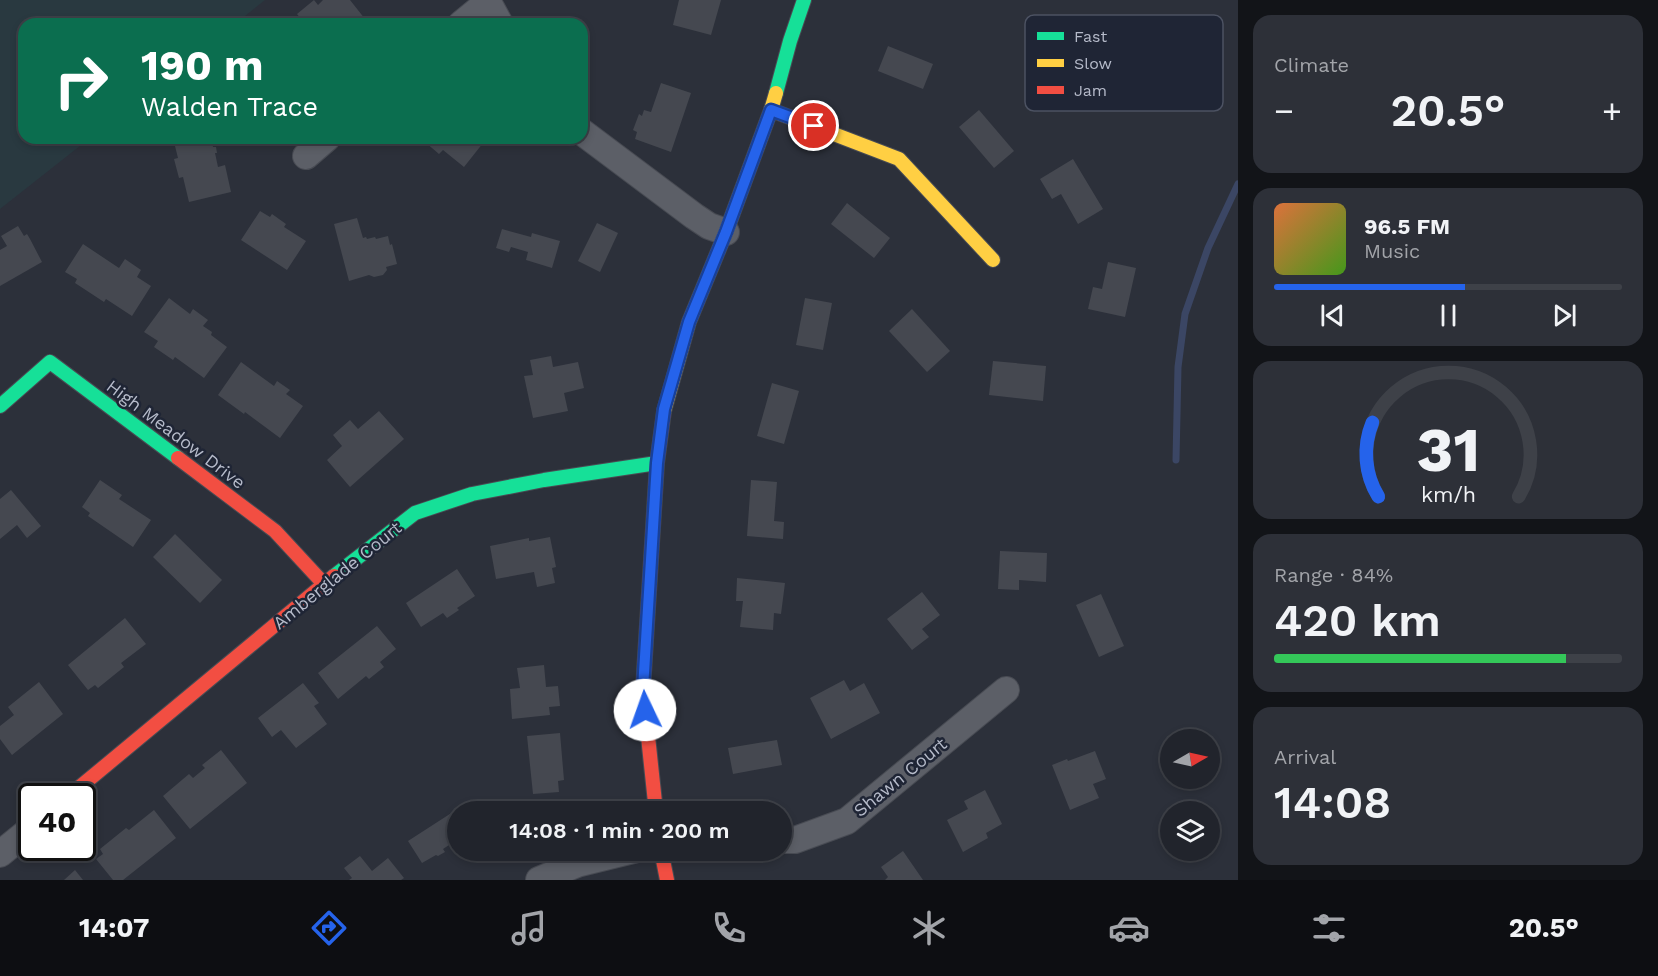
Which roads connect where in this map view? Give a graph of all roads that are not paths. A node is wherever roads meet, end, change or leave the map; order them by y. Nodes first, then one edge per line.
1 (804, 0) edge
2 (468, 18) edge
3 (497, 18) edge
4 (771, 110) junction
5 (588, 136) edge
6 (320, 144) edge
7 (306, 156) dead end
8 (726, 232) junction
9 (993, 260) dead end
10 (0, 406) edge
11 (657, 463) junction
12 (324, 584) junction
13 (1006, 690) dead end
14 (85, 783) edge
15 (655, 801) edge
16 (18, 839) edge
17 (792, 840) edge
18 (0, 854) edge
19 (589, 861) edge
20 (663, 861) edge
21 (539, 880) edge
22 (667, 880) edge

1 - 4 street
2 - 3 street
4 - 8 street
4 - 9 street
5 - 8 street
6 - 7 street
8 - 11 street
10 - 12 street, High Meadow Drive
11 - 12 street, Amberglade Court
11 - 15 street
12 - 14 street, Amberglade Court
13 - 17 street, Shawn Court
16 - 18 street
19 - 21 street
20 - 22 street

